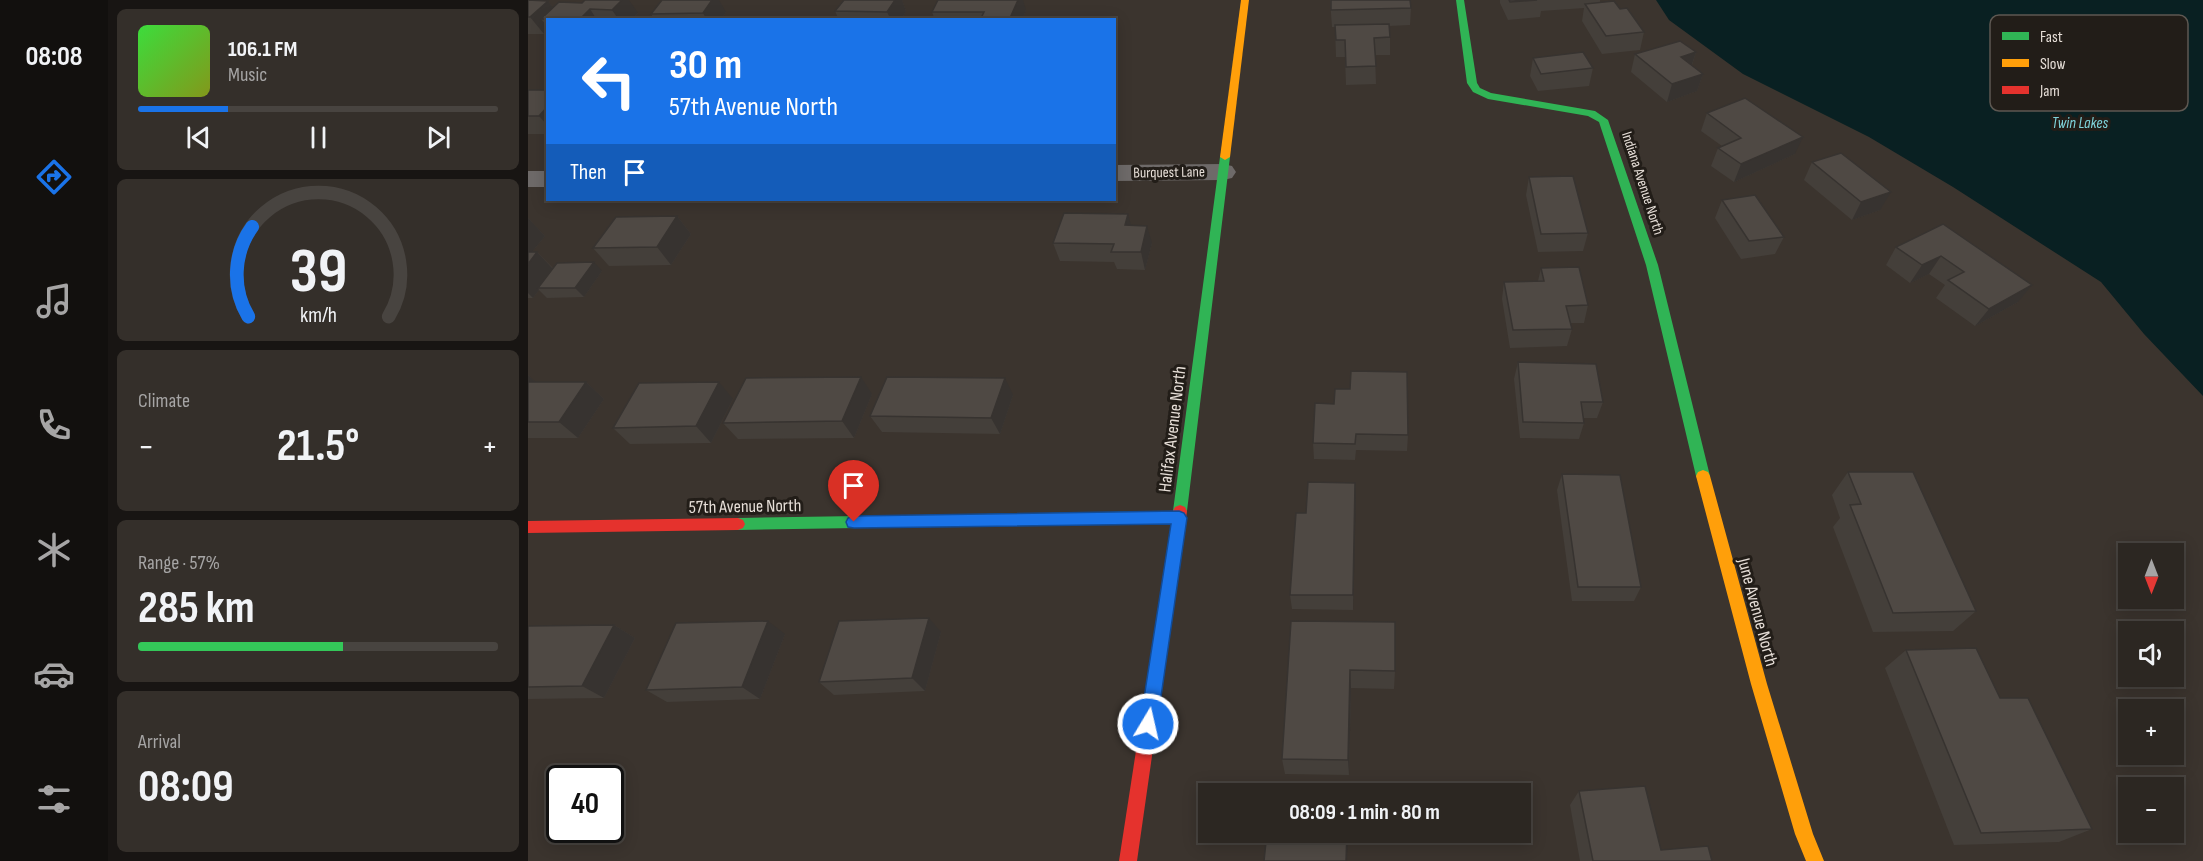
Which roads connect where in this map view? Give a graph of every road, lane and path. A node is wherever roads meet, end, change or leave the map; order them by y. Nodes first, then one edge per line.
1 (1245, 0) edge
2 (1460, 0) edge
3 (1223, 172) junction
4 (1116, 173) edge
5 (528, 179) edge
6 (546, 179) edge
7 (1677, 369) joint
8 (1179, 518) junction
9 (528, 527) edge
10 (1128, 861) edge
11 (1815, 861) edge

1 - 3 street, Halifax Avenue North
2 - 7 street, Indiana Avenue North
3 - 4 street, Burquest Lane
3 - 8 street, Halifax Avenue North
5 - 6 street
7 - 11 street, June Avenue North
8 - 9 street, 57th Avenue North
8 - 10 street, Halifax Avenue North

